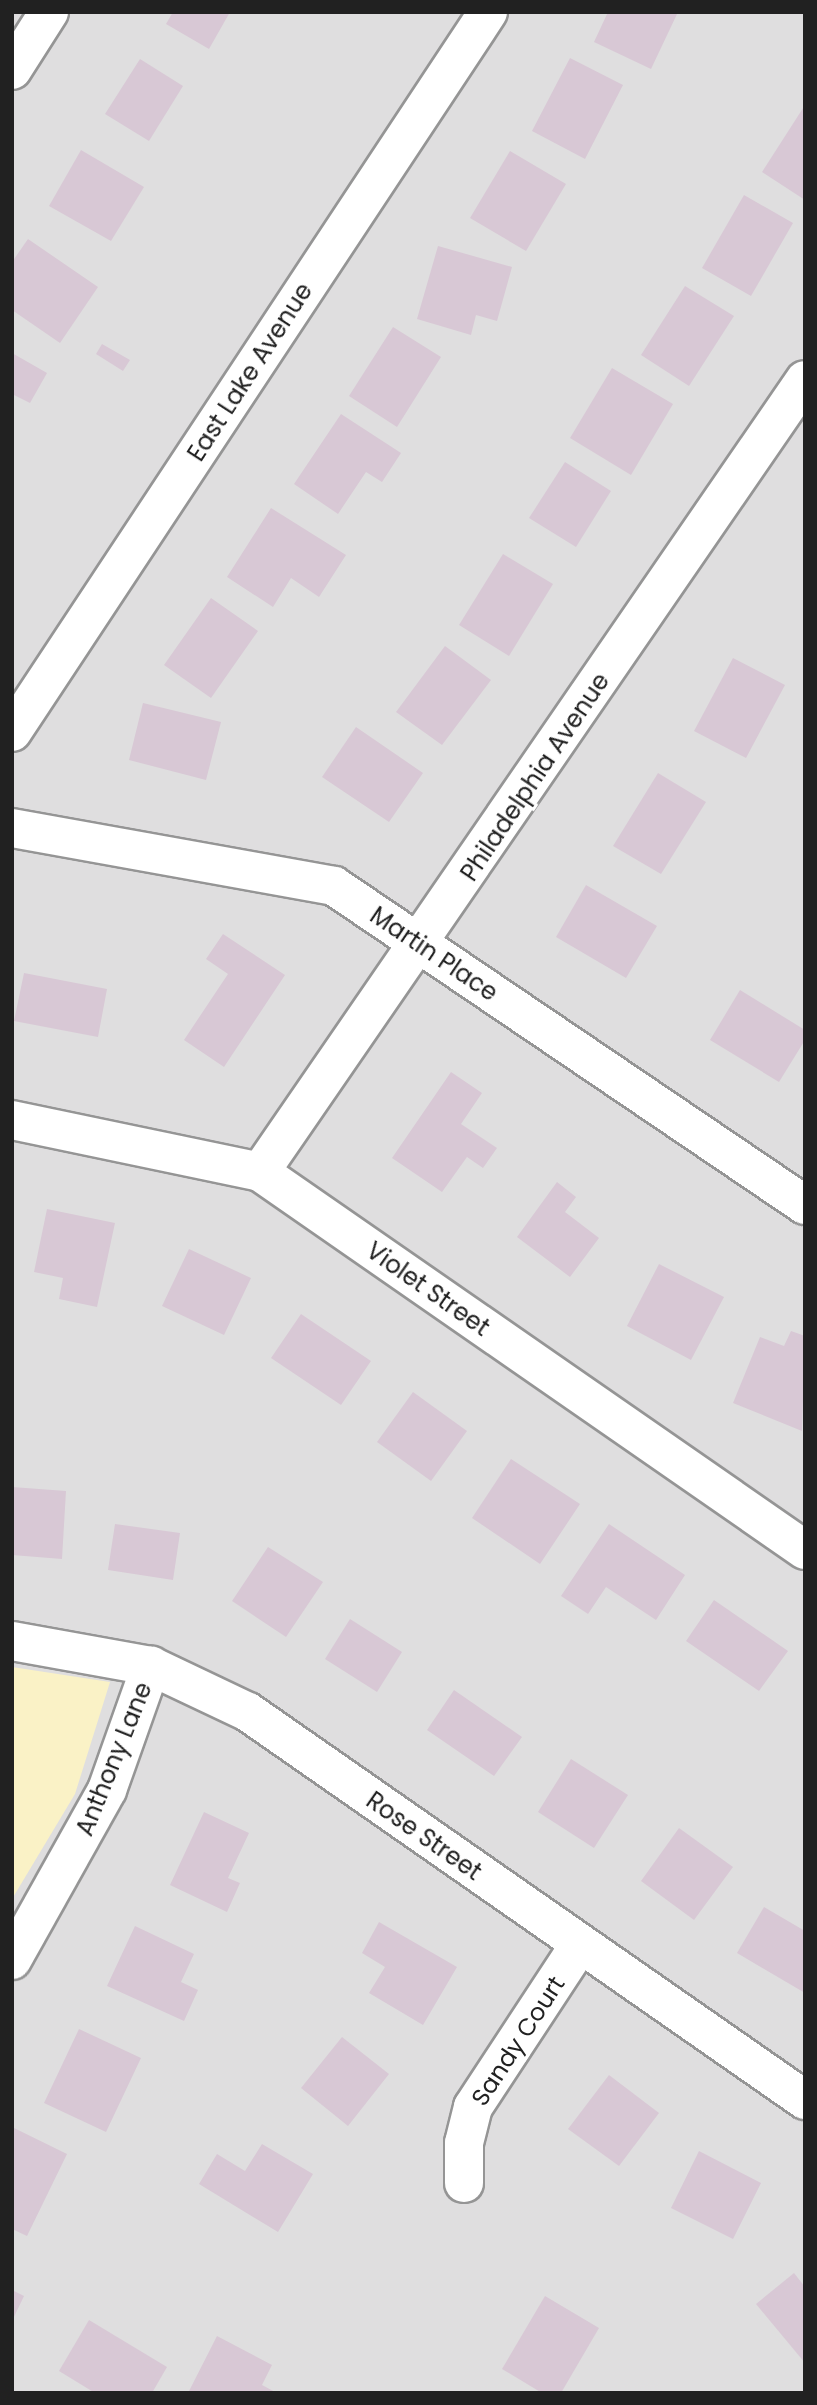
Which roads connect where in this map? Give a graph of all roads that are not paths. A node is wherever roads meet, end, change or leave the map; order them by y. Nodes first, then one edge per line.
1 (48, 12) edge
2 (488, 12) edge
3 (12, 70) edge
4 (805, 380) edge
5 (12, 732) edge
6 (12, 828) edge
7 (420, 945) junction
8 (12, 1120) edge
9 (260, 1172) junction
10 (805, 1205) edge
11 (805, 1550) edge
12 (12, 1642) edge
13 (151, 1666) junction
14 (580, 1944) junction
15 (12, 1960) edge
16 (805, 2100) edge
17 (464, 2183) dead end

1 - 3 street
2 - 5 street, East Lake Avenue
4 - 7 street, Philadelphia Avenue
6 - 7 street, Martin Place
7 - 9 street, Philadelphia Avenue
7 - 10 street, Martin Place
8 - 9 street, Violet Street
9 - 11 street, Violet Street
12 - 13 street, Rose Street
13 - 14 street, Rose Street
13 - 15 street, Anthony Lane
14 - 16 street, Rose Street
14 - 17 street, Sandy Court

